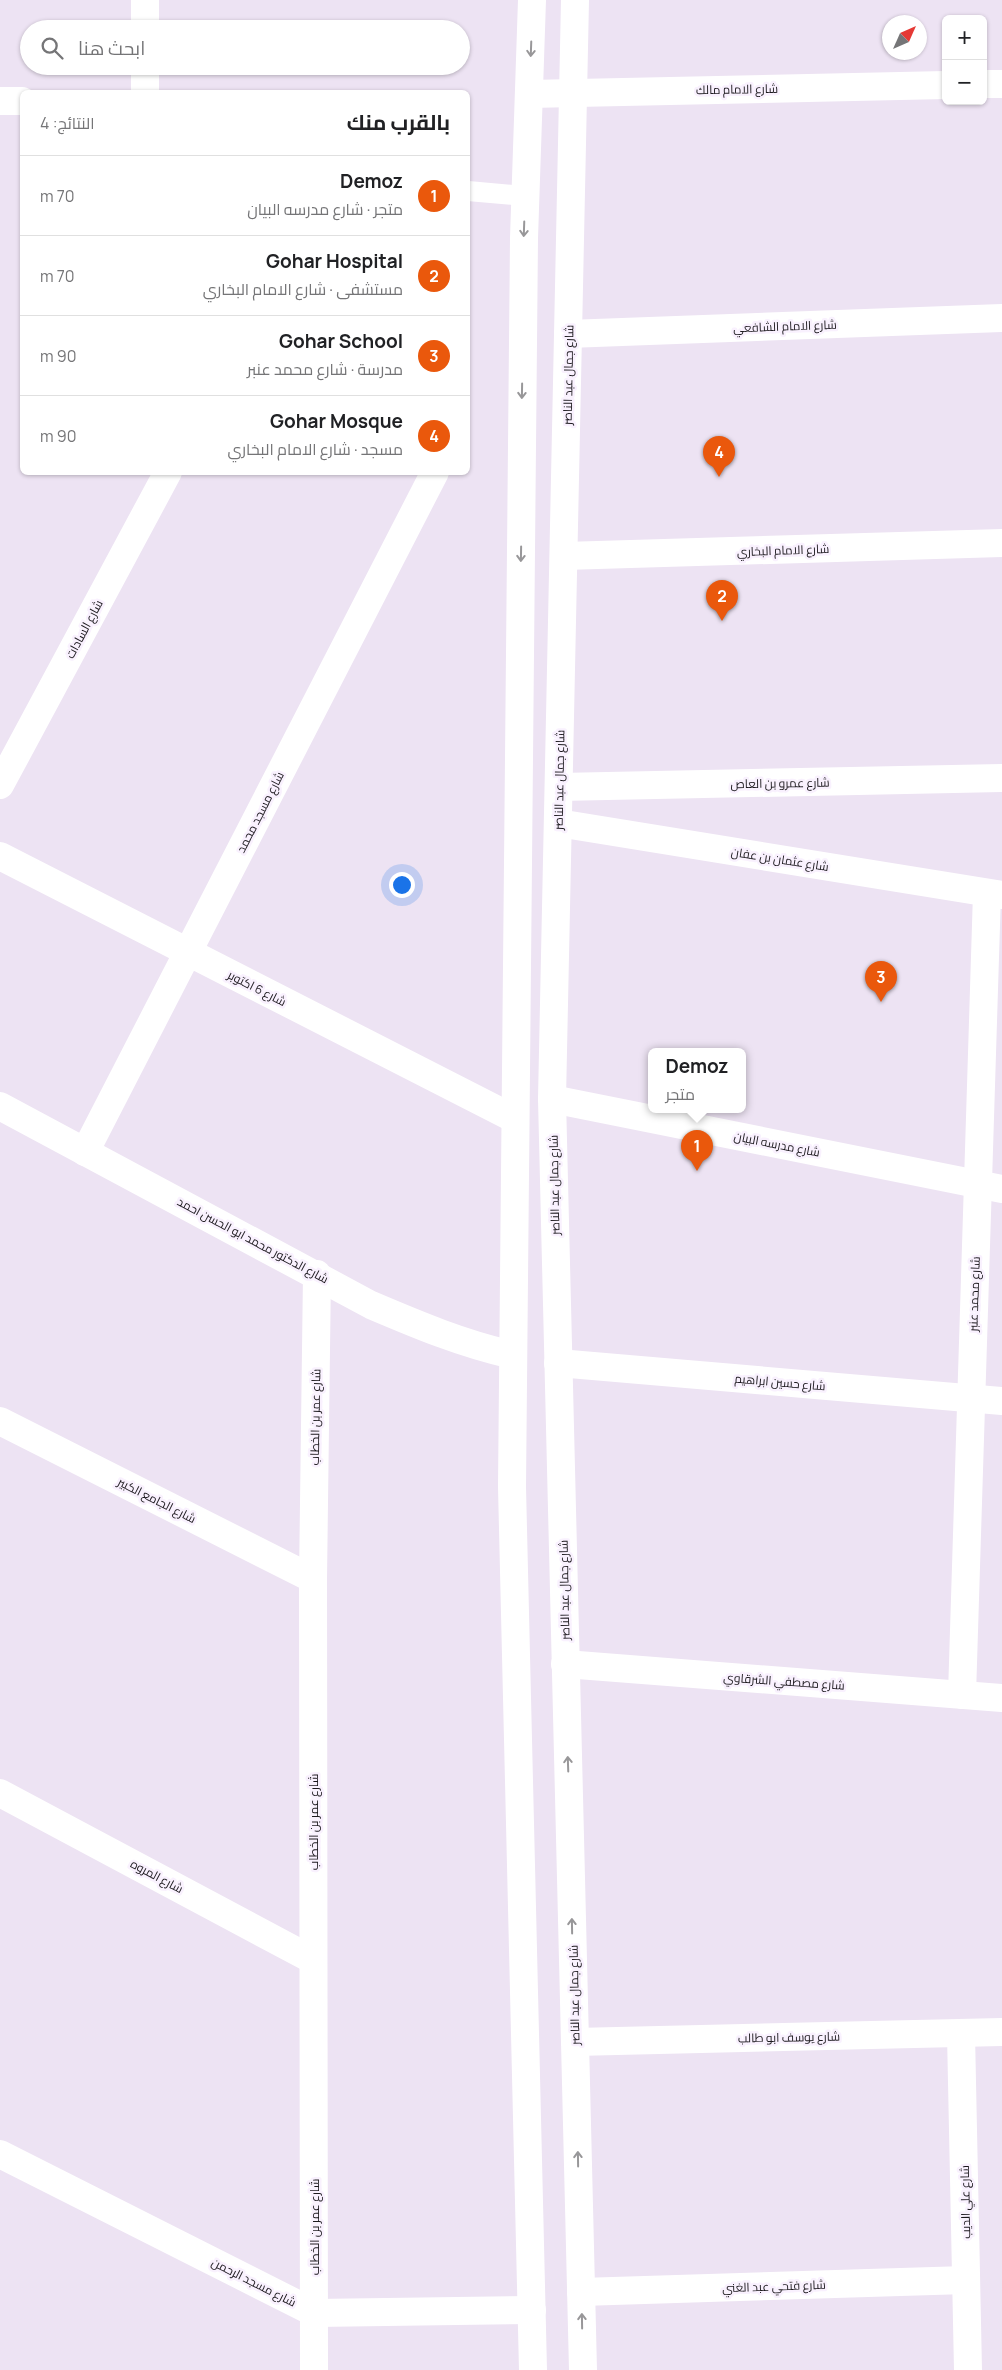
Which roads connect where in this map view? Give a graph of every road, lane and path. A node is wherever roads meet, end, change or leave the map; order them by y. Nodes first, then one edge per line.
1 (145, 0) edge
2 (532, 0) edge
3 (575, 0) edge
4 (145, 20) edge
5 (145, 75) edge
6 (987, 84) edge
7 (1002, 84) edge
8 (942, 85) edge
9 (145, 90) edge
10 (573, 93) junction
11 (529, 94) junction
12 (0, 101) edge
13 (20, 101) edge
14 (470, 191) edge
15 (525, 196) junction
16 (1002, 318) edge
17 (568, 334) junction
18 (166, 475) edge
19 (433, 475) edge
20 (1002, 543) edge
21 (564, 556) junction
22 (1002, 778) edge
23 (0, 785) edge
24 (558, 788) junction
25 (558, 823) junction
26 (0, 856) edge
27 (994, 894) edge
28 (188, 952) junction
29 (552, 1099) junction
30 (1, 1111) edge
31 (515, 1119) junction
32 (85, 1152) junction
33 (990, 1186) edge
34 (317, 1274) junction
35 (513, 1355) junction
36 (558, 1362) junction
37 (971, 1399) junction
38 (1002, 1401) edge
39 (0, 1421) edge
40 (313, 1579) junction
41 (566, 1664) junction
42 (962, 1695) junction
43 (1002, 1698) edge
44 (0, 1793) edge
45 (314, 1960) junction
46 (1002, 2032) edge
47 (962, 2034) junction
48 (575, 2042) junction
49 (0, 2154) edge
50 (966, 2280) junction
51 (581, 2292) junction
52 (532, 2310) junction
53 (315, 2313) junction
54 (314, 2370) edge
55 (533, 2370) edge
56 (583, 2370) edge
57 (968, 2370) edge

1 - 4 street
2 -> 11 street
3 - 10 street, شارع جمال عبد الناصر
5 - 9 street
6 - 7 street
8 - 10 street, شارع الامام مالك
10 - 11 street, شارع الامام مالك
10 - 17 street, شارع جمال عبد الناصر
11 - 15 street
12 - 13 street
14 - 15 lane
15 -> 31 street
16 - 17 street, شارع الامام الشافعي
17 - 21 street, شارع جمال عبد الناصر
18 - 23 street, شارع السادات
19 - 28 street, شارع مسجد محمد
20 - 21 street, شارع الامام البخاري
21 - 24 street, شارع جمال عبد الناصر
22 - 24 street, شارع عمرو بن العاص
24 - 25 street, شارع جمال عبد الناصر
25 - 27 street, شارع عثمان بن عفان
25 - 29 street, شارع جمال عبد الناصر
26 - 28 street, شارع 6 اكتوبر
27 - 33 street, شارع محمد عنبر
28 - 31 street, شارع 6 اكتوبر
28 - 32 street, شارع مسجد محمد
29 - 33 street, شارع مدرسه البيان
29 - 36 street, شارع جمال عبد الناصر
30 - 32 street, شارع الدكتور محمد ابو الحسن احمد
31 - 35 street
32 - 34 street, شارع الدكتور محمد ابو الحسن احمد
33 - 37 street, شارع محمد عنبر
34 - 35 street, شارع الدكتور محمد ابو الحسن احمد
34 - 40 street, شارع عمر بن الخطاب
35 - 52 street
36 - 37 street, شارع حسين ابراهيم
36 - 41 street, شارع جمال عبد الناصر
37 - 38 street, شارع حسين ابراهيم
37 - 42 street, شارع محمد عنبر
39 - 40 street, شارع الجامع الكبير
40 - 45 street, شارع عمر بن الخطاب
41 - 42 street, شارع مصطفي الشرقاوي
48 -> 41 street, شارع جمال عبد الناصر
42 - 43 street, شارع مصطفي الشرقاوي
44 - 45 street, شارع المروه
45 - 53 street, شارع عمر بن الخطاب
46 - 47 street, شارع يوسف ابو طالب
47 - 48 street, شارع يوسف ابو طالب
47 - 50 street, شارع علي الديب
51 -> 48 street, شارع جمال عبد الناصر
49 - 53 street, شارع مسجد الرحمن
50 - 51 street, شارع فتحي عبد الغني
50 - 57 street, شارع علي الديب
56 -> 51 street, شارع جمال عبد الناصر
52 - 53 street, شارع مسجد الرحمن
52 - 55 street
53 - 54 street, شارع عمر بن الخطاب

